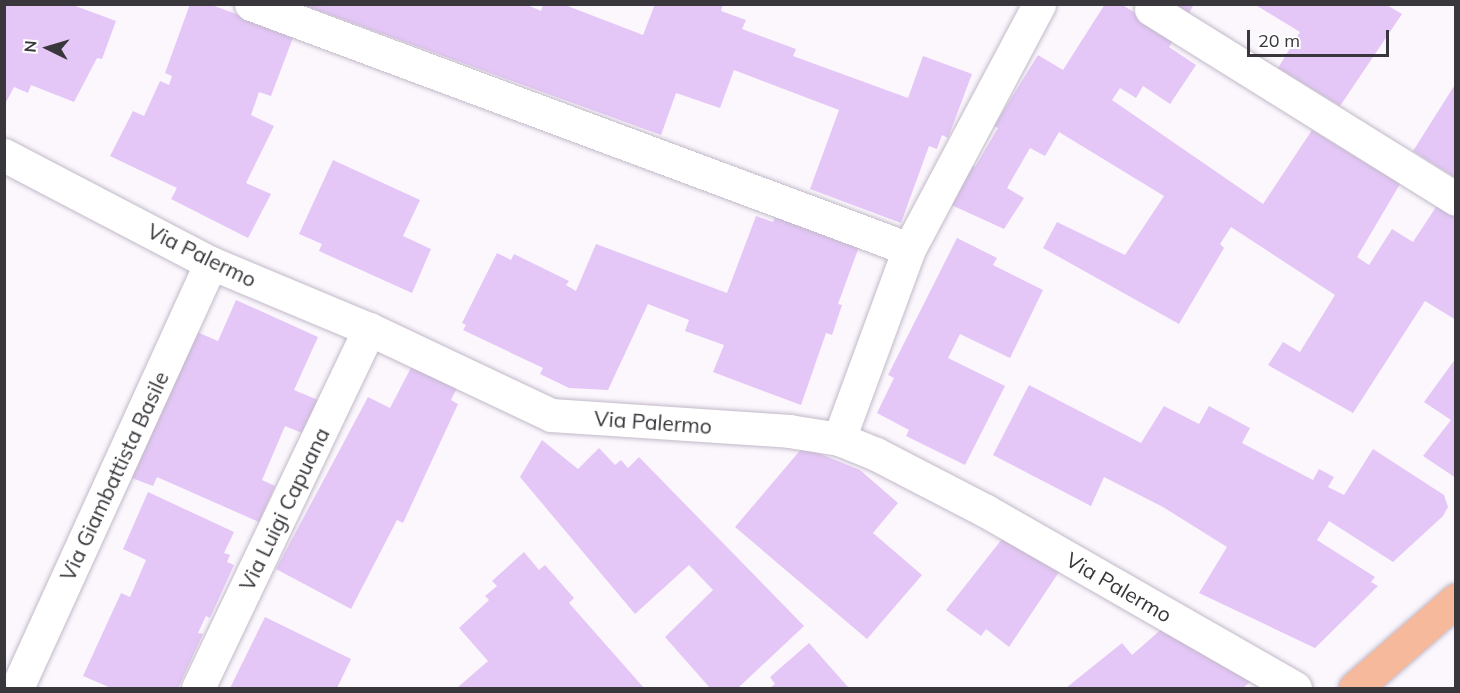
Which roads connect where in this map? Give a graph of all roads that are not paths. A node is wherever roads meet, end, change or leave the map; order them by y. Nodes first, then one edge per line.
1 (251, 4) edge
2 (1039, 4) edge
3 (1151, 9) dead end
4 (4, 155) edge
5 (1455, 199) edge
6 (909, 249) junction
7 (212, 263) junction
8 (369, 329) junction
9 (839, 439) junction
10 (1455, 600) edge
11 (17, 688) edge
12 (198, 688) edge
13 (1295, 688) edge
14 (1355, 688) edge

1 - 6 street
2 - 6 street
3 - 5 street
4 - 7 street, Via Palermo
6 - 9 street
7 - 8 street, Via Palermo
7 - 11 street, Via Giambattista Basile
8 - 9 street, Via Palermo
8 - 12 street, Via Luigi Capuana
9 - 13 street, Via Palermo
10 - 14 main road

